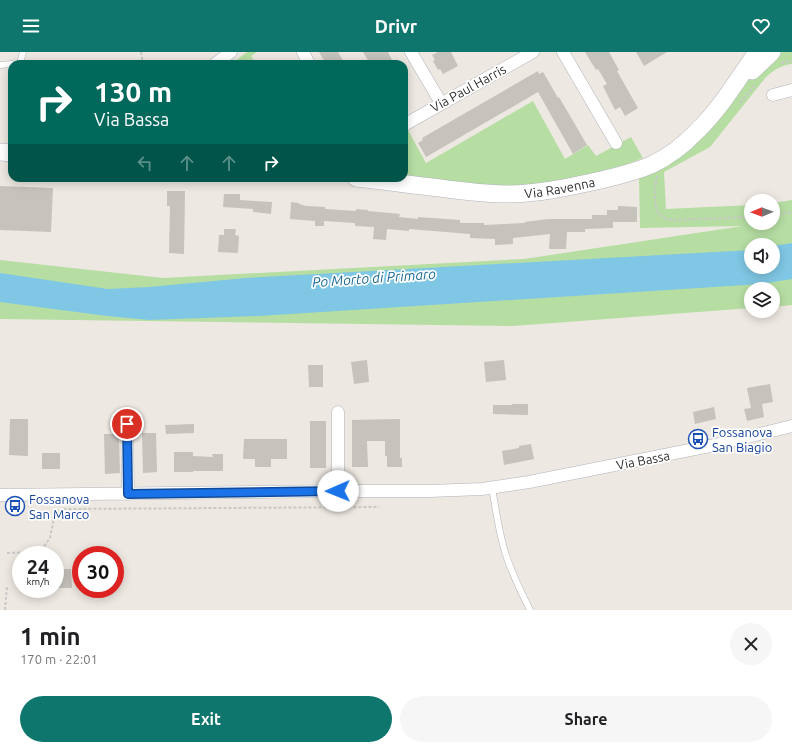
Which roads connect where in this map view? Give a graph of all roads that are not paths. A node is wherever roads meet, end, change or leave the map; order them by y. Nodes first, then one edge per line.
1 (231, 52) edge
2 (411, 52) edge
3 (563, 52) edge
4 (529, 53) edge
5 (768, 53) edge
6 (220, 60) edge
7 (792, 90) edge
8 (773, 95) dead end
9 (441, 103) junction
10 (408, 123) edge
11 (616, 143) dead end
12 (390, 182) edge
13 (338, 412) dead end
14 (127, 424) dead end
15 (792, 426) edge
16 (492, 488) junction
17 (338, 491) junction
18 (128, 494) junction
19 (0, 495) edge
20 (530, 610) edge

1 - 6 street
2 - 9 street
3 - 11 street
4 - 9 street, Via Paul Harris
5 - 12 main road, Via Ravenna
7 - 8 street
9 - 10 street, Via Paul Harris
13 - 17 street
14 - 18 street
15 - 16 street, Via Bassa
16 - 17 street, Via Bassa
16 - 20 lane
17 - 18 street, Via Bassa
18 - 19 street, Via Bassa

